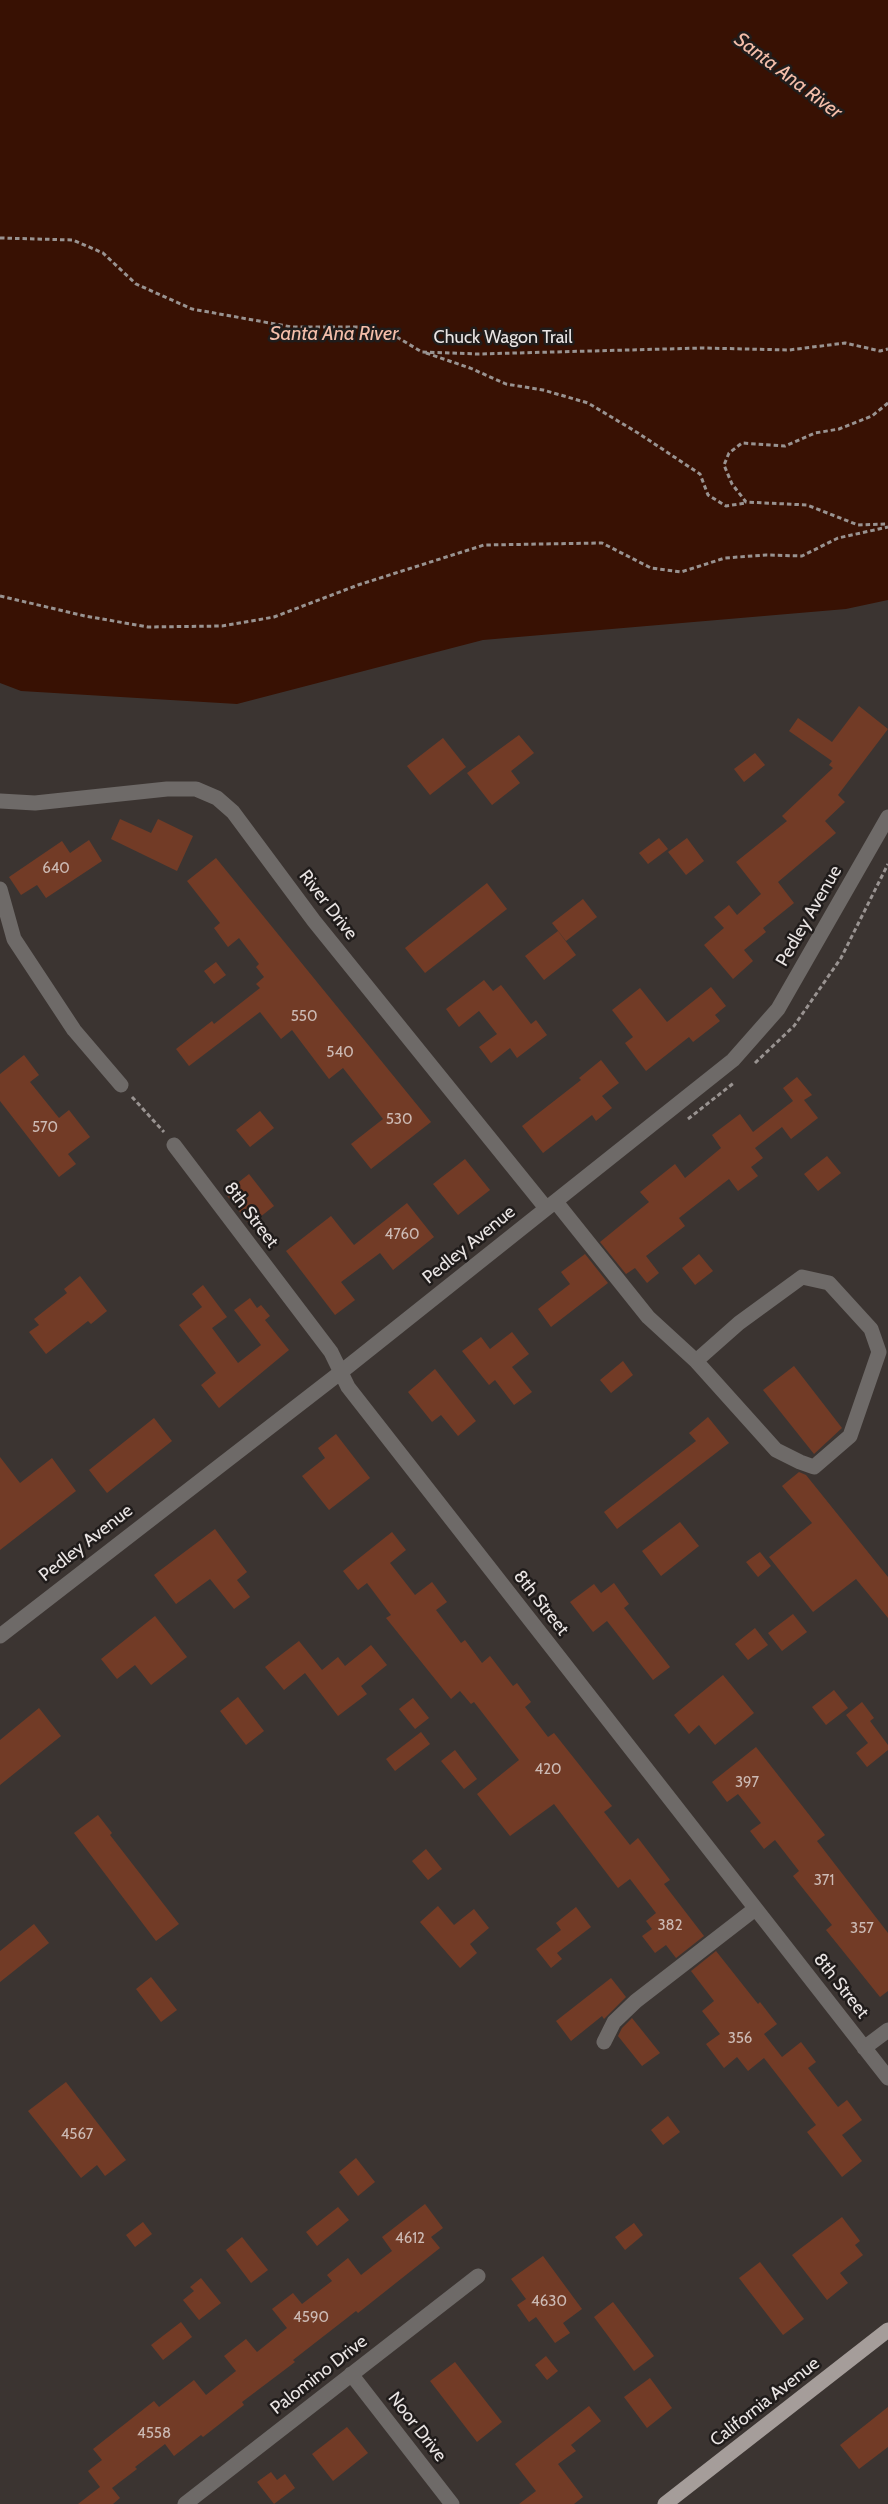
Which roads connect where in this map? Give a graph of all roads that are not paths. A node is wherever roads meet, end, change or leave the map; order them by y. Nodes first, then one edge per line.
1 (0, 801) edge
2 (886, 824) edge
3 (0, 889) edge
4 (121, 1085) road end
5 (174, 1145) road end
6 (551, 1205) junction
7 (696, 1360) junction
8 (341, 1372) junction
9 (2, 1631) edge
10 (755, 1909) junction
11 (888, 2030) edge
12 (604, 2042) dead end
13 (864, 2048) junction
14 (888, 2078) edge
15 (478, 2276) dead end
16 (888, 2330) edge
17 (351, 2374) junction
18 (185, 2504) edge
19 (452, 2504) edge
20 (665, 2504) edge

1 - 6 street, River Drive
2 - 6 street, Pedley Avenue
3 - 4 street
5 - 8 street, 8th Street
6 - 7 street, River Drive
6 - 8 street, Pedley Avenue
7 - 7 street
8 - 9 street, Pedley Avenue
8 - 10 street, 8th Street
10 - 12 street
10 - 13 street, 8th Street
11 - 13 street
13 - 14 street, 8th Street
15 - 17 street, Palomino Drive
16 - 20 main road, California Avenue
17 - 18 street, Palomino Drive
17 - 19 street, Noor Drive

